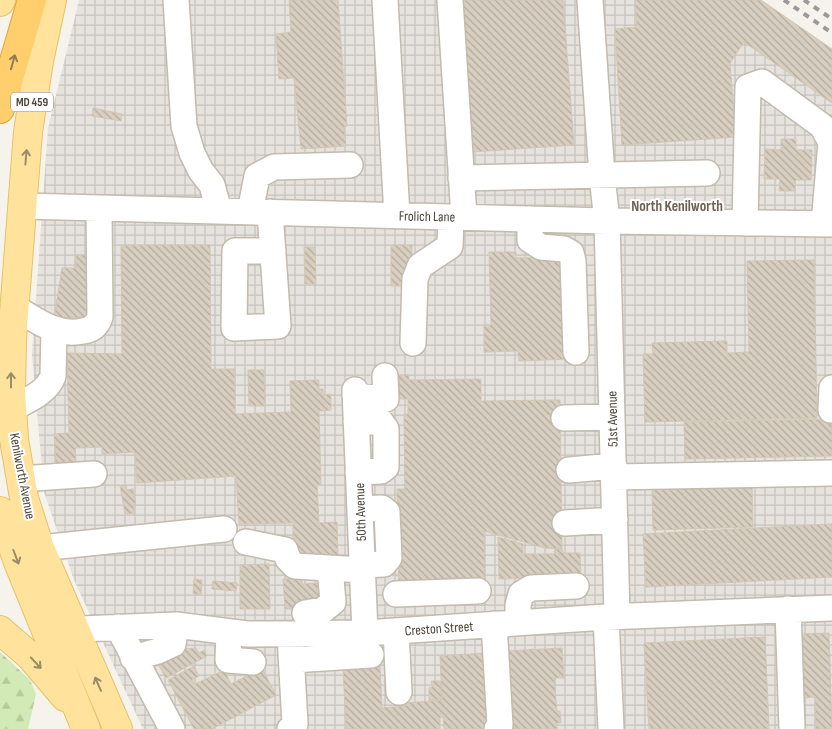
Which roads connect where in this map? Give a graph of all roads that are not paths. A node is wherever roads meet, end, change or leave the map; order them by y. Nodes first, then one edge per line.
1 (32, 0) edge
2 (52, 0) edge
3 (176, 0) edge
4 (385, 0) edge
5 (450, 0) edge
6 (590, 0) edge
7 (0, 109) edge
8 (832, 143) edge
9 (350, 165) dead end
10 (707, 173) dead end
11 (602, 176) junction
12 (461, 178) junction
13 (22, 206) junction
14 (99, 208) junction
15 (219, 211) junction
16 (260, 212) junction
17 (397, 216) junction
18 (458, 217) junction
19 (530, 219) junction
20 (607, 221) junction
21 (745, 223) junction
22 (828, 224) edge
23 (272, 251) dead end
24 (0, 258) edge
25 (609, 280) junction
26 (574, 281) junction
27 (14, 307) junction
28 (610, 328) junction
29 (54, 330) junction
30 (412, 343) dead end
31 (385, 376) dead end
32 (832, 379) edge
33 (832, 395) edge
34 (12, 409) junction
35 (612, 417) junction
36 (564, 418) dead end
37 (569, 470) dead end
38 (614, 472) junction
39 (832, 472) edge
40 (94, 474) dead end
41 (20, 479) junction
42 (0, 511) edge
43 (615, 520) junction
44 (565, 523) dead end
45 (224, 528) dead end
46 (246, 542) dead end
47 (40, 548) junction
48 (330, 568) junction
49 (362, 568) junction
50 (576, 586) dead end
51 (396, 594) dead end
52 (832, 608) edge
53 (788, 609) junction
54 (305, 613) dead end
55 (612, 617) junction
56 (0, 620) edge
57 (506, 624) junction
58 (176, 625) junction
59 (118, 627) junction
60 (455, 627) junction
61 (0, 630) edge
62 (74, 630) junction
63 (47, 631) junction
64 (396, 631) junction
65 (229, 632) junction
66 (290, 635) junction
67 (368, 644) junction
68 (133, 658) junction
69 (292, 660) junction
70 (253, 662) dead end
71 (398, 692) dead end
72 (297, 727) edge
73 (168, 728) edge
74 (86, 729) edge
75 (118, 729) edge
76 (497, 729) edge
77 (610, 729) edge
78 (792, 729) edge

7 -> 1 highway
13 -> 2 main road, Kenilworth Avenue / MD 459
3 - 15 street
4 - 17 street
5 - 12 street
6 - 11 street, 51st Avenue
8 - 21 street
8 - 22 street
9 - 16 street
10 - 11 street
11 - 12 street
11 - 20 street, 51st Avenue
12 - 18 street
13 - 14 street, Frolich Lane
13 - 24 main road, Kenilworth Avenue / MD 459
13 - 27 main road, Kenilworth Avenue / MD 459
14 - 15 street, Frolich Lane
14 - 29 street
15 - 16 street, Frolich Lane
16 - 17 street, Frolich Lane
16 - 23 street
17 - 18 street, Frolich Lane
18 - 19 street, Frolich Lane
18 - 30 street
19 - 20 street, Frolich Lane
19 - 26 street
20 - 21 street, Frolich Lane
20 - 25 street, 51st Avenue
21 - 22 street, Frolich Lane
25 - 26 street
25 - 28 street, 51st Avenue
26 - 28 street
27 - 29 street
34 -> 27 main road, Kenilworth Avenue / MD 459
28 - 35 street, 51st Avenue
29 - 34 street
31 - 49 street, 50th Avenue
32 - 33 street
34 - 41 main road, Kenilworth Avenue / MD 459
35 - 36 street
35 - 38 street, 51st Avenue
37 - 38 street
38 - 39 street
38 - 43 street, 51st Avenue
40 - 41 street
41 - 47 main road, Kenilworth Avenue / MD 459
42 -> 63 main road, Kenilworth Avenue
43 - 44 street
43 - 55 street, 51st Avenue
45 - 47 street
46 - 48 street
47 - 62 main road, Kenilworth Avenue / MD 459
48 - 49 street
48 - 54 street
49 - 67 street, 50th Avenue
50 - 57 street
51 - 60 street
52 - 53 street, Creston Street
53 - 55 street, Creston Street
53 - 78 street
55 - 57 street, Creston Street
55 - 77 street, 51st Avenue
56 - 63 main road
57 - 60 street, Creston Street
57 - 76 street
58 - 59 street, Creston Street
58 - 65 street, Creston Street
58 - 68 street
59 - 62 street, Creston Street
59 - 68 street
60 - 64 street, Creston Street
61 -> 74 main road
62 - 63 street, Creston Street
75 -> 62 main road, Kenilworth Avenue / MD 459
63 - 74 main road, Kenilworth Avenue
64 - 67 street, Creston Street
64 - 71 street
65 - 66 street, Creston Street
65 - 70 street
66 - 67 street, Creston Street
66 - 69 street
67 - 69 street
68 - 73 street
69 - 72 street

